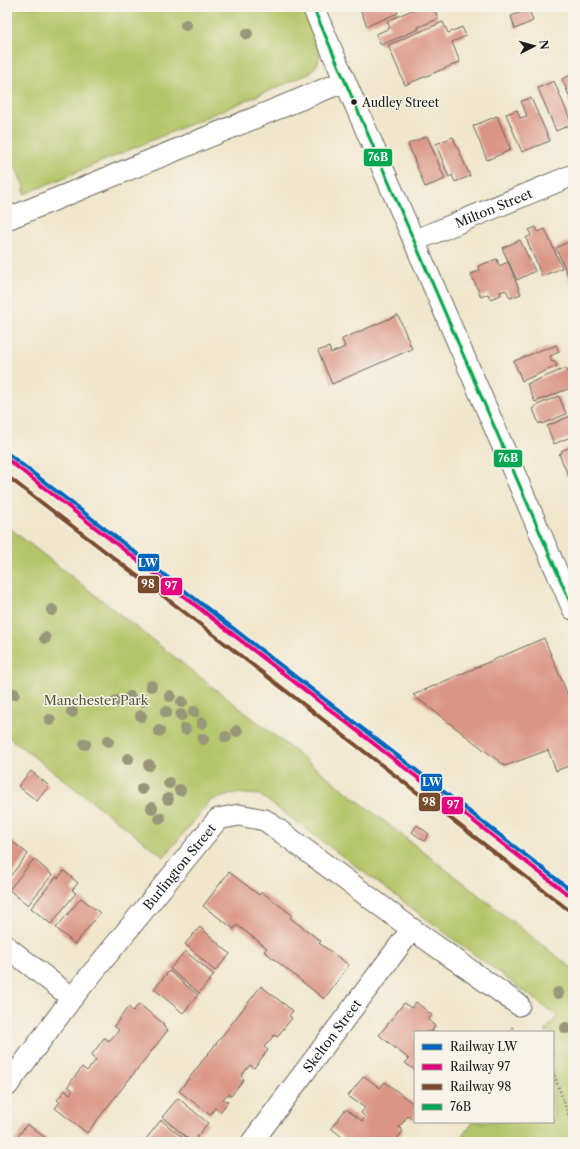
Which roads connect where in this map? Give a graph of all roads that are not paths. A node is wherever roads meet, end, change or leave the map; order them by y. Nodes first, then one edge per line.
1 (313, 7) edge
2 (345, 81) junction
3 (573, 175) edge
4 (7, 219) edge
5 (414, 241) junction
6 (573, 609) edge
7 (412, 929) junction
8 (7, 947) edge
9 (72, 998) junction
10 (519, 1005) dead end
11 (7, 1086) edge
12 (252, 1142) edge

1 - 2 street
2 - 4 street
2 - 5 street
3 - 5 street, Milton Street
5 - 6 street
7 - 9 street, Burlington Street
7 - 10 street, Burlington Street
7 - 12 street, Skelton Street
8 - 9 street
9 - 11 street, Burlington Street

